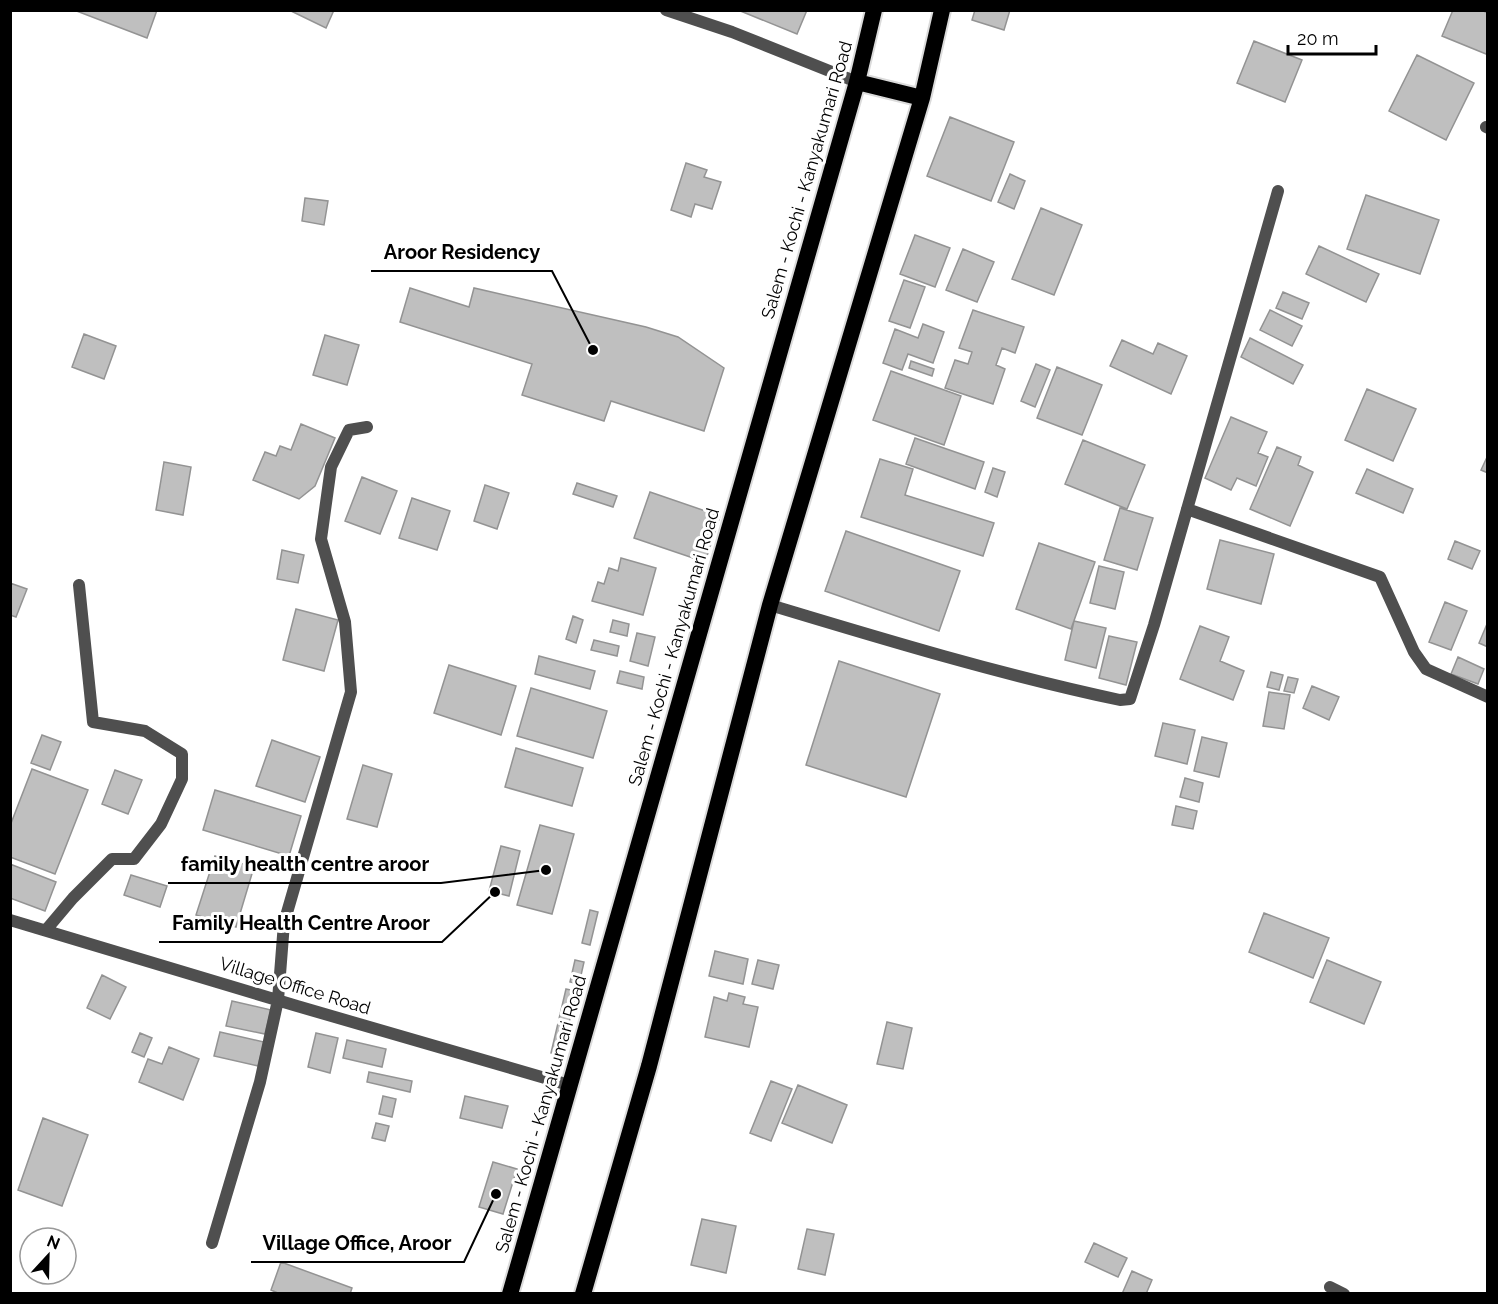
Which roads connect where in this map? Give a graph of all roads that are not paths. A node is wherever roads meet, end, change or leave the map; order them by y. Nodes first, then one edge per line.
1 (666, 10) edge
2 (874, 10) edge
3 (942, 10) edge
4 (857, 82) junction
5 (922, 98) junction
6 (1278, 191) dead end
7 (367, 427) dead end
8 (1187, 509) junction
9 (80, 585) dead end
10 (770, 605) junction
11 (1488, 697) edge
12 (10, 920) edge
13 (46, 930) junction
14 (278, 1000) junction
15 (569, 1085) junction
16 (212, 1243) dead end
17 (1330, 1287) dead end
18 (510, 1293) edge
19 (582, 1293) edge
20 (1344, 1293) edge

1 - 4 street
2 - 4 highway, Salem - Kochi - Kanyakumari Road
3 - 5 highway
4 - 5 highway
4 - 15 highway, Salem - Kochi - Kanyakumari Road
5 - 10 highway
6 - 8 street
7 - 14 street
8 - 10 street
8 - 11 street
9 - 13 street
10 - 19 highway
12 - 13 street, Village Office Road
13 - 14 street, Village Office Road
14 - 15 street, Village Office Road
14 - 16 street
15 - 18 highway, Salem - Kochi - Kanyakumari Road
17 - 20 street

